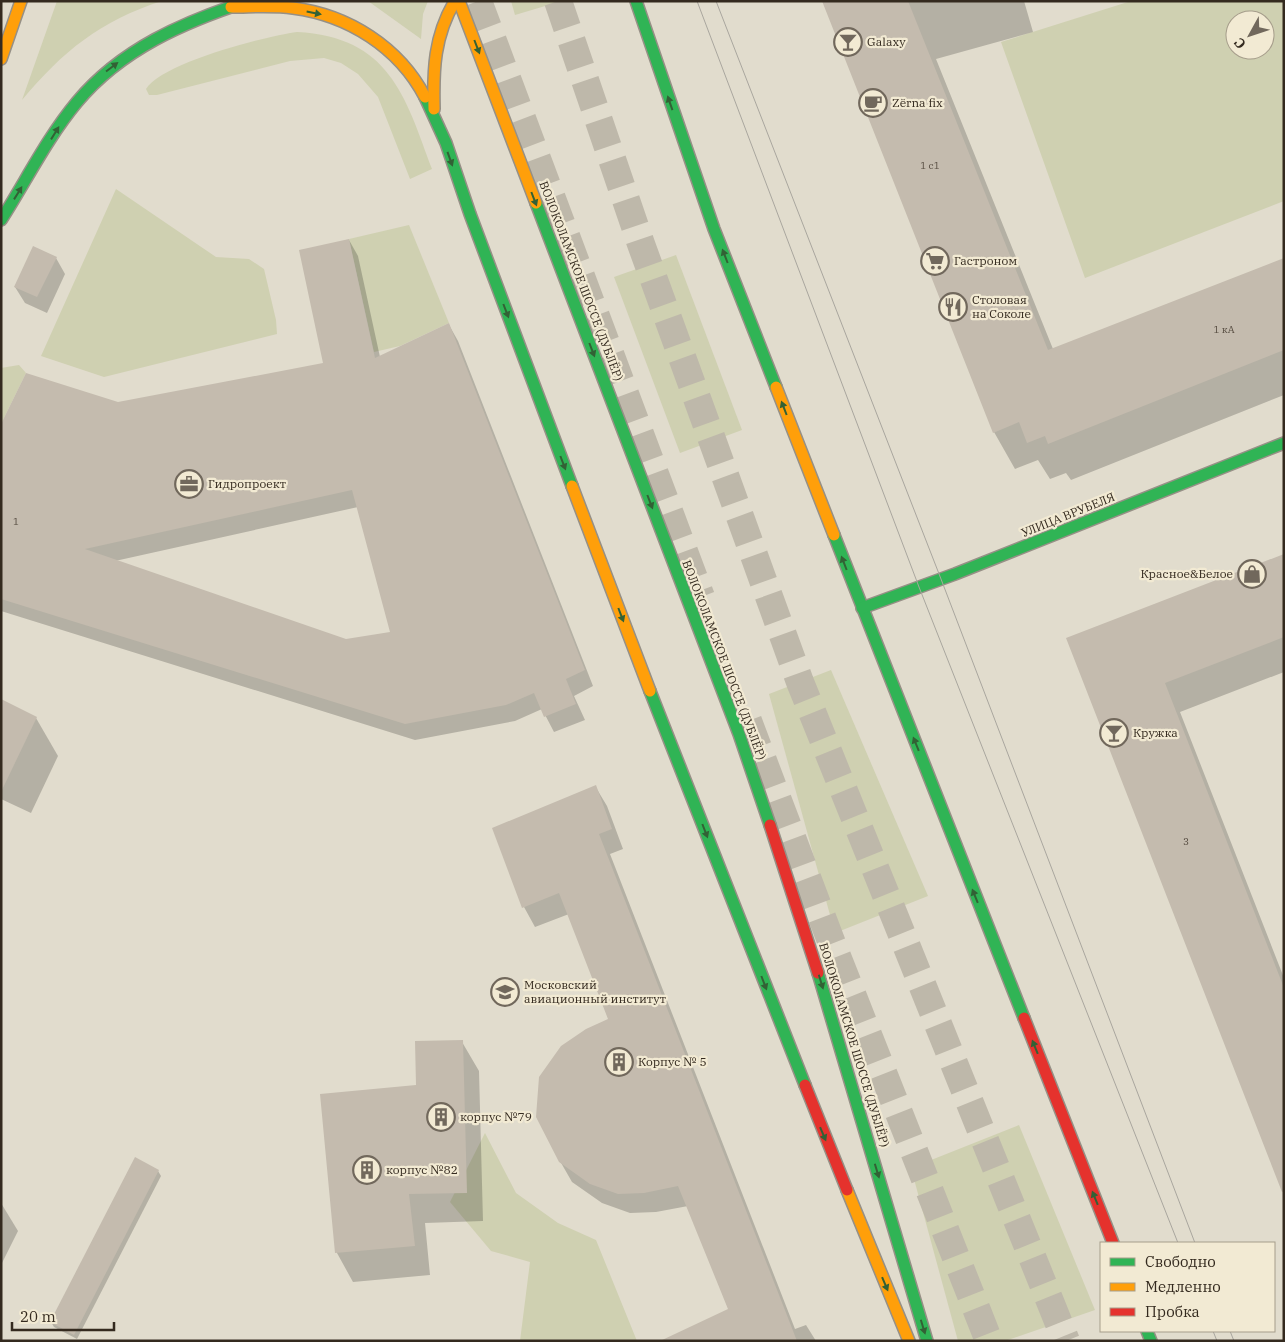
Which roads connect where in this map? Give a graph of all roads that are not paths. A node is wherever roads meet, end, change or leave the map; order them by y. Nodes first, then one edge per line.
1 (22, 1) edge
2 (248, 1) edge
3 (457, 1) edge
4 (625, 1) edge
5 (636, 1) edge
6 (231, 6) junction
7 (649, 43) junction
8 (1, 59) edge
9 (434, 113) junction
10 (1, 220) edge
11 (1284, 443) edge
12 (862, 608) junction
13 (1112, 1242) edge
14 (909, 1341) edge
15 (927, 1341) edge

1 - 8 main road
2 - 6 main road
3 - 9 main road
3 -> 15 main road, ВОЛОКОЛАМСКОЕ ШОССЕ (ДУБЛЁР)
4 - 7 main road
5 - 7 main road
6 -> 9 main road
10 -> 6 main road
12 -> 7 main road
9 -> 14 main road
11 - 12 main road, УЛИЦА ВРУБЕЛЯ
13 -> 12 main road

